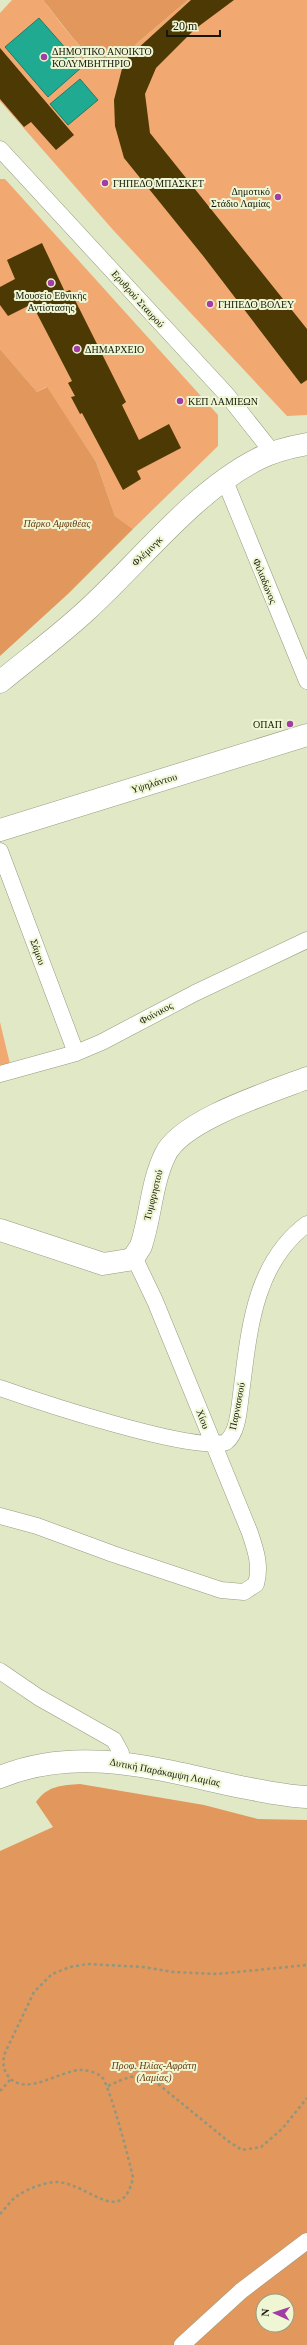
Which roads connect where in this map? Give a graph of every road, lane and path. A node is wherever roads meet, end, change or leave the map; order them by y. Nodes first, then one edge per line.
1 (0, 148) edge
2 (307, 444) edge
3 (273, 453) junction
4 (225, 481) junction
5 (307, 681) edge
6 (0, 682) edge
7 (307, 736) edge
8 (0, 830) edge
9 (0, 851) edge
10 (307, 940) edge
11 (76, 1053) junction
12 (0, 1074) edge
13 (307, 1078) edge
14 (307, 1224) edge
15 (0, 1230) edge
16 (134, 1257) junction
17 (0, 1388) edge
18 (212, 1444) junction
19 (0, 1516) edge
20 (0, 1671) edge
21 (120, 1763) junction
22 (0, 1777) edge
23 (307, 1797) edge
24 (307, 1965) edge
25 (10, 2079) junction
26 (108, 2086) junction
27 (0, 2091) edge
28 (307, 2098) edge
29 (0, 2214) edge
30 (307, 2241) edge
31 (182, 2345) edge

1 - 3 street, Ερυθρού Σταυρού
2 - 3 main road, Φλέμινγκ
3 - 4 main road, Φλέμινγκ
4 - 5 street, Φιλιαδώνος
4 - 6 main road, Φλέμινγκ
7 - 8 main road, Υψηλάντου
9 - 11 street, Σάμου
10 - 11 street, Φοίνικος
11 - 12 street, Φοίνικος
13 - 16 main road, Τυμφρηστού
14 - 18 street, Παρνασσού
15 - 16 main road
16 - 18 street, Χίου
17 - 18 street, Παρνασσού
18 - 19 street, Χίου
20 - 21 street
21 - 22 main road, Δυτική Παράκαμψη Λαμίας
21 - 23 main road, Δυτική Παράκαμψη Λαμίας
24 - 25 path
25 - 26 path
25 - 27 path
26 - 28 path
26 - 29 path
30 - 31 street

